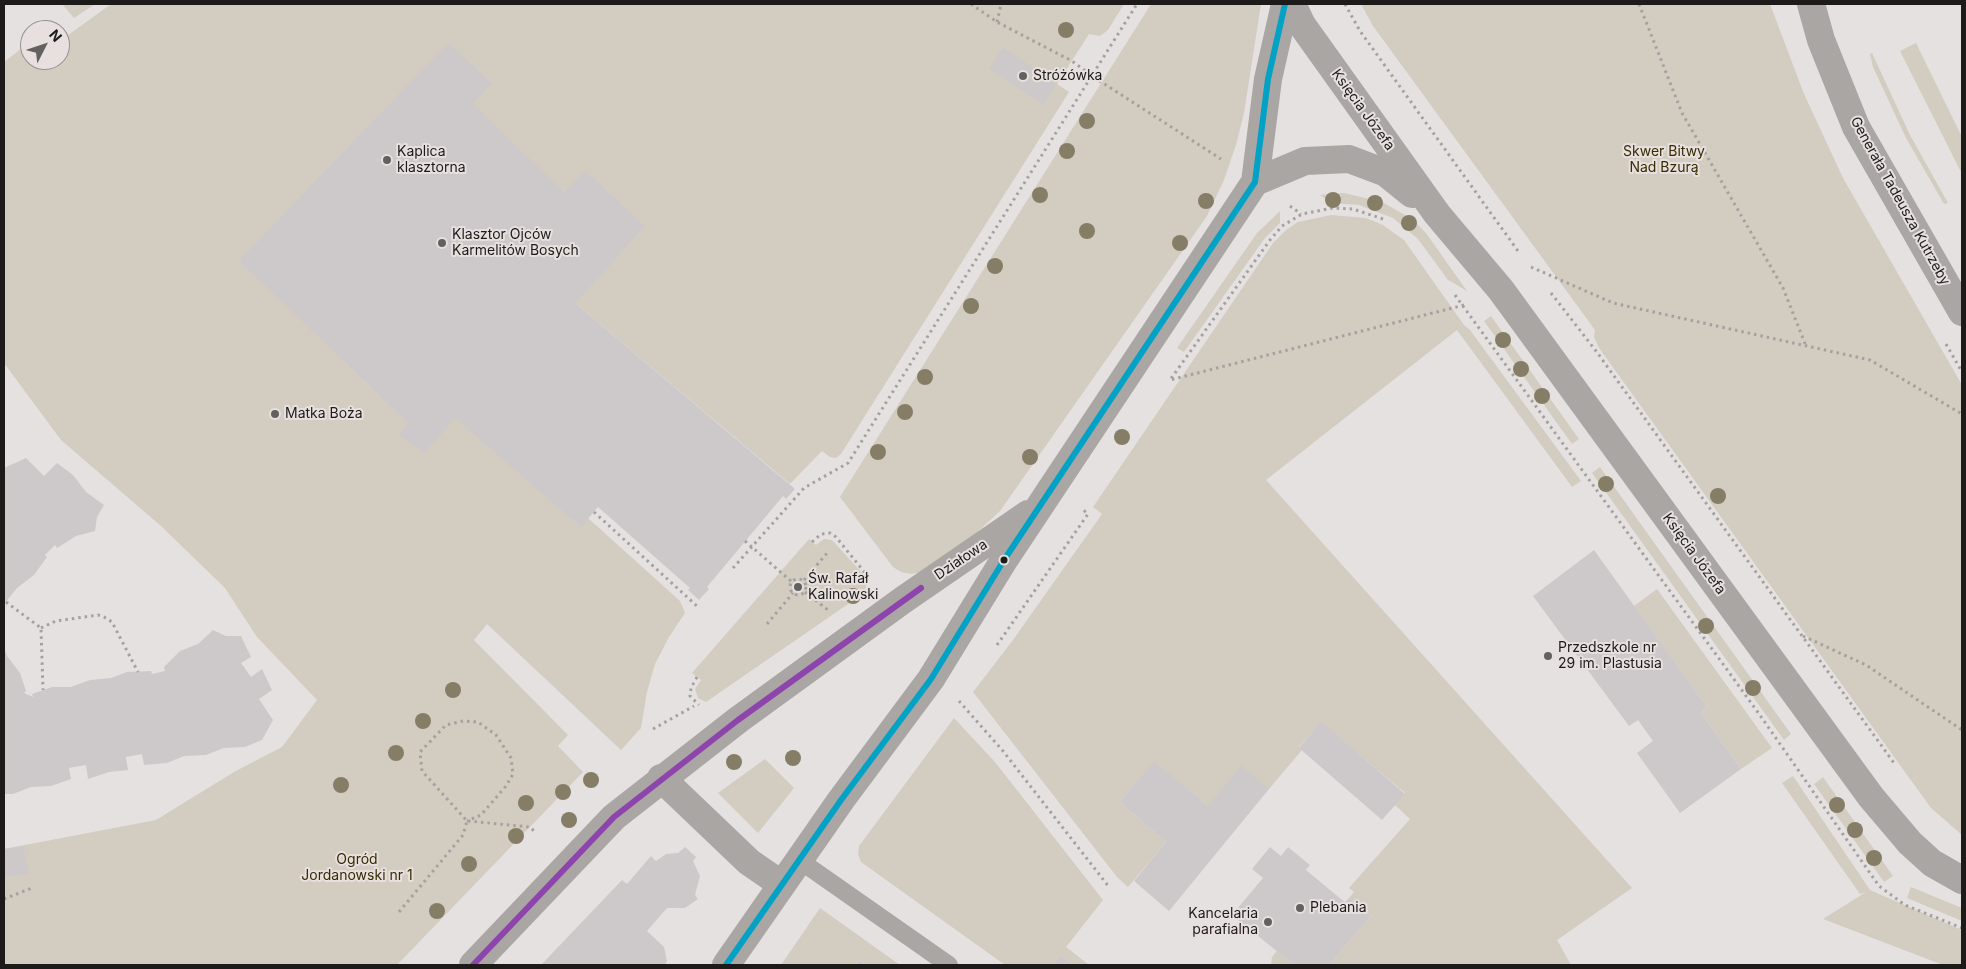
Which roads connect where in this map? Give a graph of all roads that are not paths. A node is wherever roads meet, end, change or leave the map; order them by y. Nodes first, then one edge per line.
1 (1285, 4) edge
2 (1292, 4) edge
3 (1811, 4) edge
4 (1255, 182) junction
5 (1437, 214) junction
6 (1962, 312) edge
7 (1040, 506) junction
8 (661, 778) junction
9 (799, 860) junction
10 (1962, 880) edge
11 (781, 884) junction
12 (474, 965) edge
13 (726, 965) edge
14 (948, 965) edge

1 - 4 street
2 - 5 street, Księcia Józefa
3 - 6 street, Generała Tadeusza Kutrzeby
4 - 5 street, Księcia Józefa
4 - 7 street
5 - 10 street, Księcia Józefa
7 - 8 street, Działowa
7 - 9 street
8 - 11 street
8 - 12 street, Działowa
9 - 11 street
9 - 14 lane
11 - 13 street

